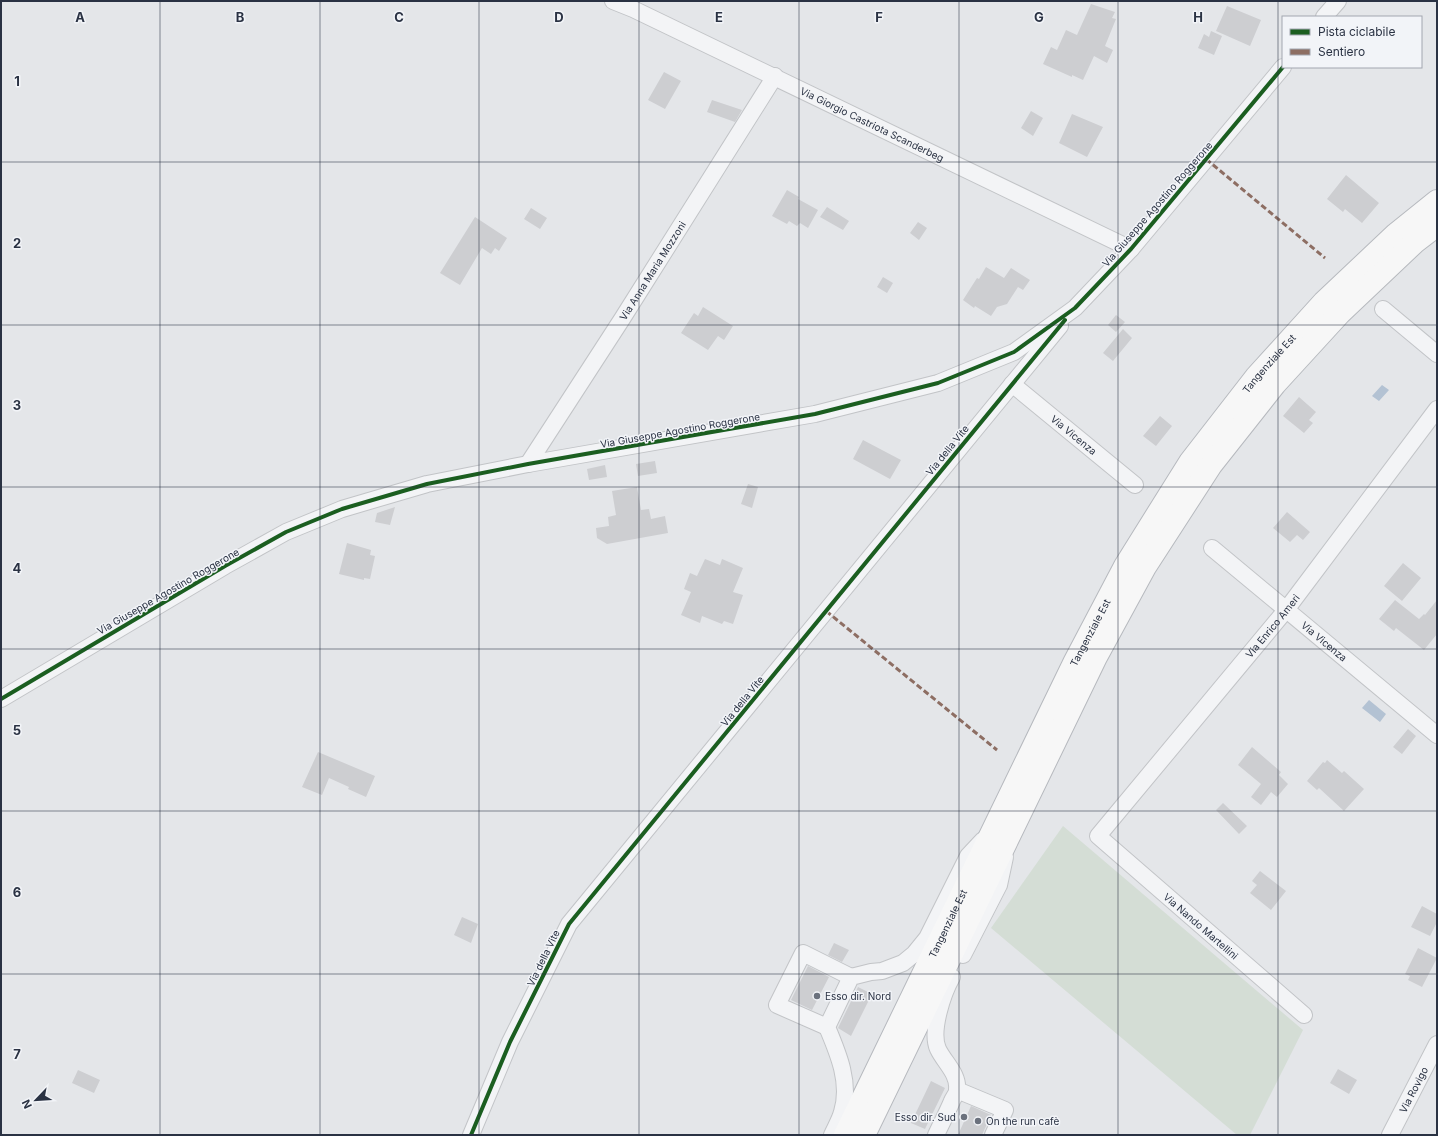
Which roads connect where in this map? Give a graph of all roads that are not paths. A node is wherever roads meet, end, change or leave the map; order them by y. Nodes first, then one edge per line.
1 (613, 1) edge
2 (1338, 1) edge
3 (1325, 16) edge
4 (1282, 68) edge
5 (775, 76) junction
6 (1437, 201) edge
7 (1437, 225) edge
8 (1131, 249) junction
9 (1075, 308) junction
10 (1383, 309) dead end
11 (1437, 354) edge
12 (1012, 384) junction
13 (1437, 409) edge
14 (528, 464) junction
15 (1135, 485) dead end
16 (1212, 548) dead end
17 (1286, 610) junction
18 (1, 699) edge
19 (1437, 735) edge
20 (1002, 833) junction
21 (1098, 836) joint
22 (851, 977) junction
23 (1304, 1016) dead end
24 (827, 1027) junction
25 (1437, 1044) edge
26 (957, 1090) junction
27 (471, 1135) edge
28 (832, 1135) edge
29 (845, 1135) edge
30 (864, 1135) edge
31 (936, 1135) edge
32 (993, 1135) edge
33 (1390, 1135) edge

1 - 5 street, Via Giorgio Castriota Scanderbeg
2 - 3 street
4 - 8 street, Via Giuseppe Agostino Roggerone
5 - 8 street, Via Giorgio Castriota Scanderbeg
5 - 14 street, Via Anna Maria Mozzoni
6 - 20 highway, Tangenziale Est
7 - 20 highway, Tangenziale Est
8 - 9 street, Via Giuseppe Agostino Roggerone
9 - 12 street, Via della Vite
9 - 14 street, Via Giuseppe Agostino Roggerone
10 - 11 street
12 - 15 street, Via Vicenza
12 - 27 street, Via della Vite
13 - 17 street, Via Enrico Ameri
14 - 18 street, Via Giuseppe Agostino Roggerone
16 - 17 street, Via Vicenza
17 - 19 street, Via Vicenza
17 - 21 street, Via Enrico Ameri
20 - 22 street
20 - 26 street
20 - 29 highway, Tangenziale Est
20 - 30 highway, Tangenziale Est
21 - 23 street, Via Nando Martellini
22 - 24 street
22 - 24 street
24 - 28 street
25 - 33 street, Via Rovigo
26 - 31 street
26 - 32 street

